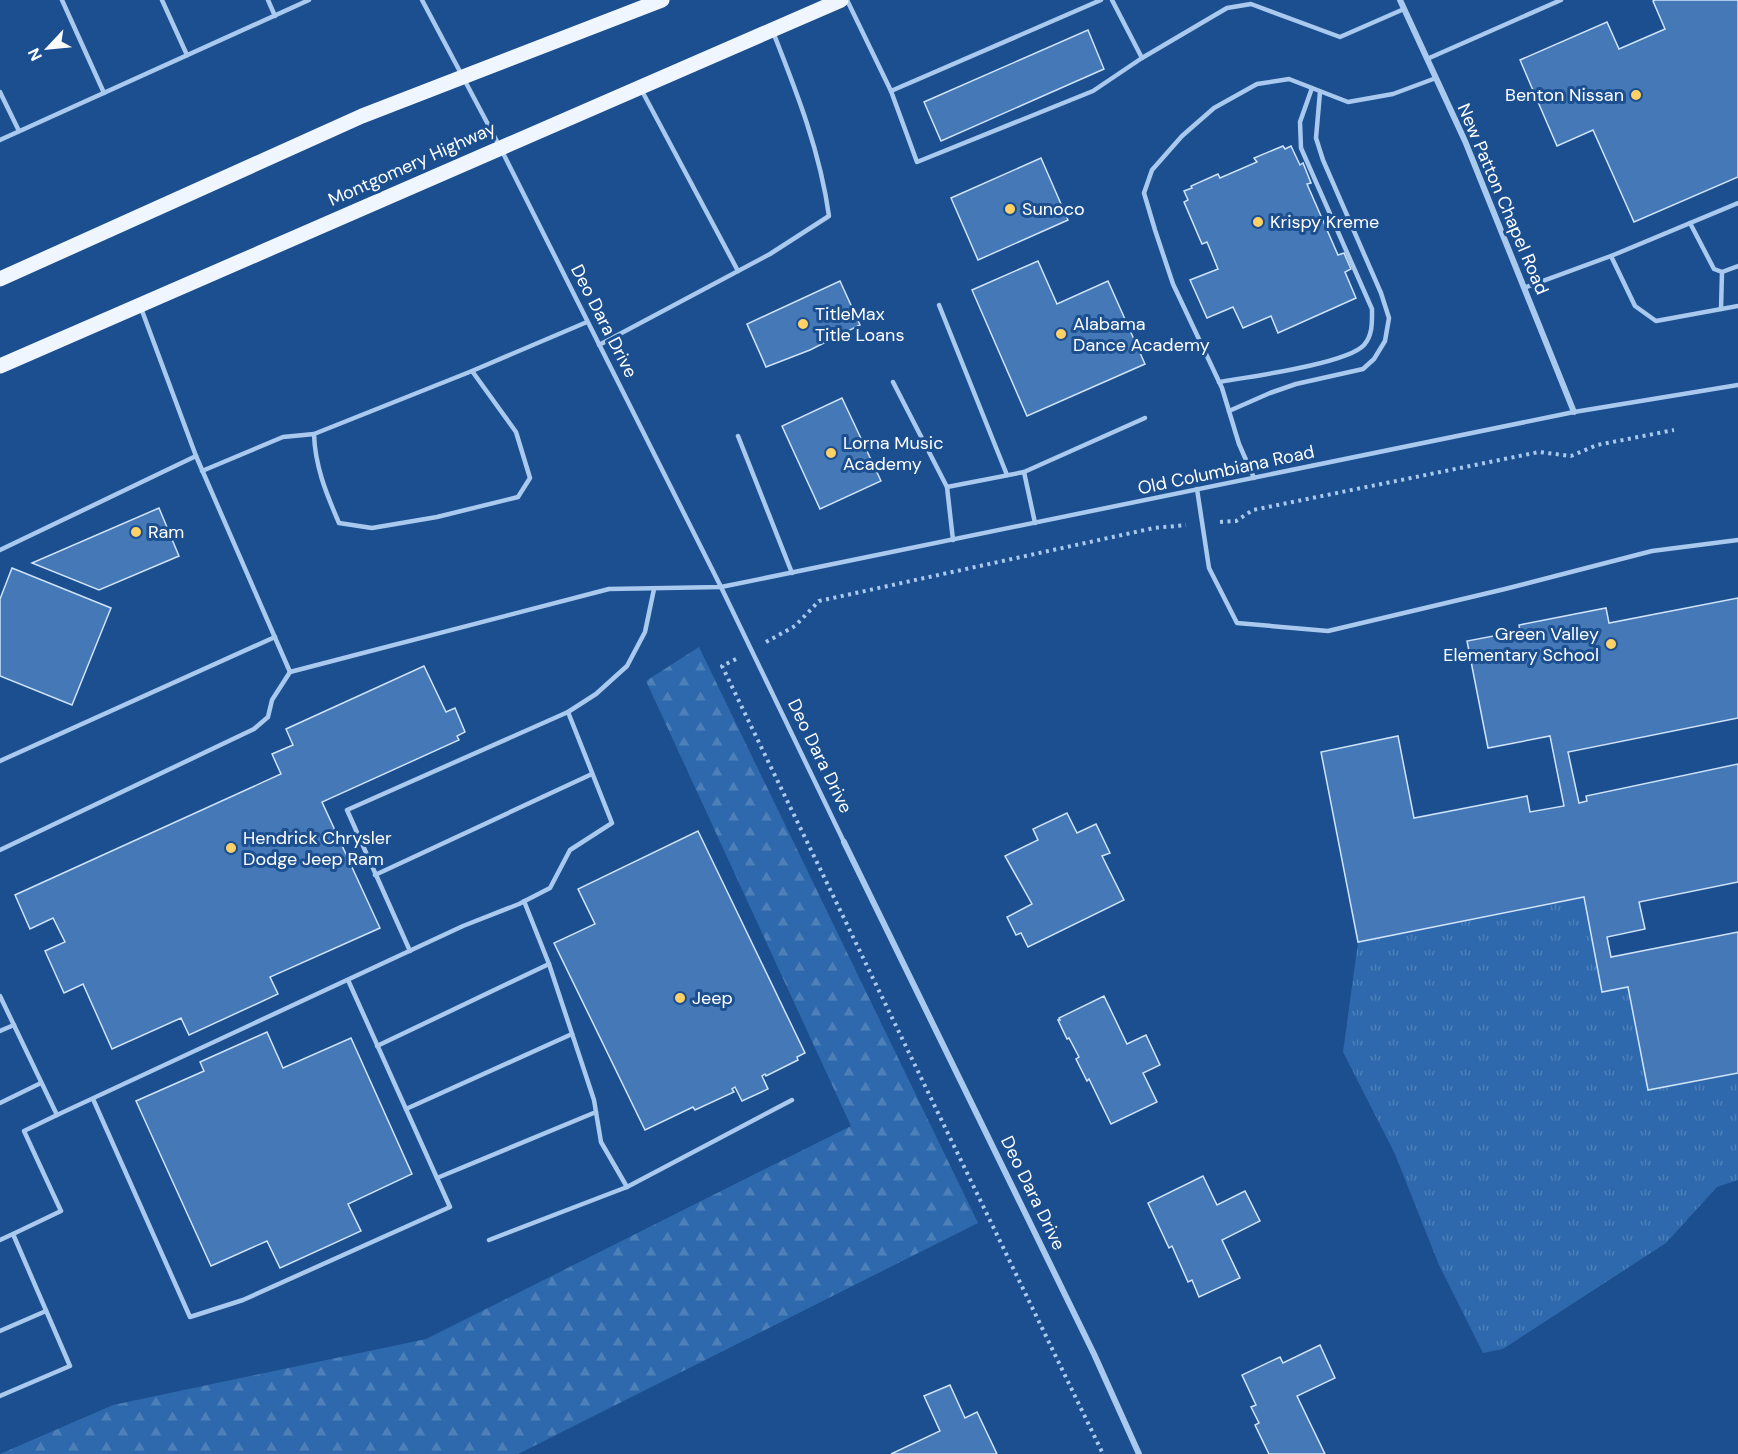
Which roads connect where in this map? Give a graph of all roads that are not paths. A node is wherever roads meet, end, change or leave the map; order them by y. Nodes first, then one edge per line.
1 (62, 0) edge
2 (162, 0) edge
3 (268, 0) edge
4 (309, 0) edge
5 (422, 0) edge
6 (662, 0) edge
7 (841, 0) edge
8 (847, 0) edge
9 (1101, 0) edge
10 (1112, 0) edge
11 (1400, 0) edge
12 (1561, 0) edge
13 (1404, 9) junction
14 (275, 16) junction
15 (771, 30) junction
16 (187, 55) junction
17 (1142, 58) junction
18 (1427, 59) junction
19 (463, 77) junction
20 (1436, 78) junction
21 (640, 86) junction
22 (1312, 88) junction
23 (891, 91) junction
24 (0, 92) edge
25 (1320, 92) junction
26 (104, 93) junction
27 (19, 131) junction
28 (0, 140) edge
29 (500, 147) junction
30 (1738, 203) edge
31 (1690, 223) junction
32 (1611, 256) junction
33 (1738, 266) edge
34 (738, 271) junction
35 (1722, 272) junction
36 (0, 279) edge
37 (1524, 288) junction
38 (140, 304) junction
39 (939, 305) dead end
40 (1738, 306) edge
41 (1721, 309) junction
42 (587, 322) junction
43 (599, 345) junction
44 (0, 366) edge
45 (472, 371) junction
46 (1219, 381) junction
47 (893, 382) dead end
48 (1738, 385) edge
49 (1229, 411) junction
50 (1574, 412) junction
51 (1145, 418) dead end
52 (314, 434) junction
53 (738, 436) dead end
54 (196, 456) junction
55 (202, 471) junction
56 (1024, 472) junction
57 (1006, 475) junction
58 (1254, 478) junction
59 (947, 488) junction
60 (1197, 489) junction
61 (1035, 523) junction
62 (952, 540) junction
63 (1738, 540) edge
64 (0, 550) edge
65 (792, 573) junction
66 (721, 587) junction
67 (654, 589) junction
68 (275, 637) junction
69 (290, 672) junction
70 (568, 712) junction
71 (0, 760) edge
72 (592, 774) junction
73 (844, 842) joint
74 (0, 849) edge
75 (375, 875) junction
76 (524, 901) junction
77 (410, 951) junction
78 (549, 964) junction
79 (348, 980) junction
80 (0, 996) edge
81 (14, 1025) junction
82 (0, 1031) edge
83 (572, 1034) junction
84 (377, 1046) junction
85 (41, 1083) junction
86 (93, 1099) junction
87 (792, 1100) dead end
88 (0, 1103) edge
89 (406, 1109) junction
90 (596, 1112) junction
91 (57, 1115) junction
92 (437, 1178) junction
93 (627, 1187) junction
94 (13, 1234) junction
95 (0, 1240) edge
96 (489, 1240) dead end
97 (46, 1311) junction
98 (0, 1331) edge
99 (0, 1396) edge
100 (1139, 1454) edge

1 - 26 lane
2 - 16 lane
3 - 14 lane
4 - 14 lane
5 - 19 lane, Deo Dara Drive
6 - 19 main road
7 - 15 main road, Montgomery Highway
8 - 23 lane
9 - 23 lane
10 - 17 lane
11 - 13 street, New Patton Chapel Road
12 - 18 lane
13 - 17 lane
13 - 18 street, New Patton Chapel Road
14 - 16 lane
15 - 21 main road, Montgomery Highway
15 - 34 lane
16 - 26 lane
17 - 23 lane
18 - 20 street, New Patton Chapel Road
19 - 29 lane, Deo Dara Drive
19 - 36 main road
20 - 25 lane
20 - 37 street, New Patton Chapel Road
21 - 29 main road, Montgomery Highway
21 - 34 lane
22 - 25 lane
22 - 46 lane
22 - 46 lane
24 - 27 lane
25 - 49 lane
26 - 27 lane
27 - 28 lane
29 - 38 main road, Montgomery Highway
29 - 42 lane, Deo Dara Drive
30 - 31 lane
31 - 32 lane
31 - 35 lane
32 - 37 lane
32 - 41 lane
33 - 35 lane
34 - 43 lane
35 - 41 lane
37 - 50 street, New Patton Chapel Road
38 - 44 main road, Montgomery Highway
38 - 54 lane
39 - 57 lane
40 - 41 lane
42 - 43 lane, Deo Dara Drive
42 - 45 lane
43 - 66 lane, Deo Dara Drive
45 - 52 lane
45 - 52 lane
46 - 49 lane
47 - 59 lane
48 - 50 lane, Old Columbiana Road
49 - 58 lane
50 - 58 lane, Old Columbiana Road
51 - 56 lane
52 - 55 lane
53 - 65 lane
54 - 55 lane
54 - 64 lane
55 - 68 lane
56 - 57 lane
56 - 61 lane
57 - 59 lane
58 - 60 lane, Old Columbiana Road
59 - 62 lane
60 - 61 lane, Old Columbiana Road
60 - 63 lane
61 - 62 lane, Old Columbiana Road
62 - 65 lane, Old Columbiana Road
65 - 66 lane, Old Columbiana Road
66 - 67 lane, Old Columbiana Road
66 - 73 lane, Deo Dara Drive
67 - 69 lane, Old Columbiana Road
67 - 70 lane
68 - 69 lane
68 - 71 lane
69 - 74 lane
70 - 72 lane
70 - 75 lane
72 - 75 lane
72 - 76 lane
73 - 100 street, Deo Dara Drive
75 - 77 lane
76 - 77 lane
76 - 78 lane
77 - 79 lane
78 - 83 lane
78 - 84 lane
79 - 84 lane
79 - 86 lane
80 - 81 lane
81 - 82 lane
81 - 85 lane
83 - 89 lane
83 - 90 lane
84 - 89 lane
85 - 88 lane
85 - 91 lane
86 - 91 lane
86 - 92 lane
87 - 93 lane
89 - 92 lane
90 - 92 lane
90 - 93 lane
91 - 94 lane
93 - 96 lane
94 - 95 lane
94 - 97 lane
97 - 98 lane
97 - 99 lane

